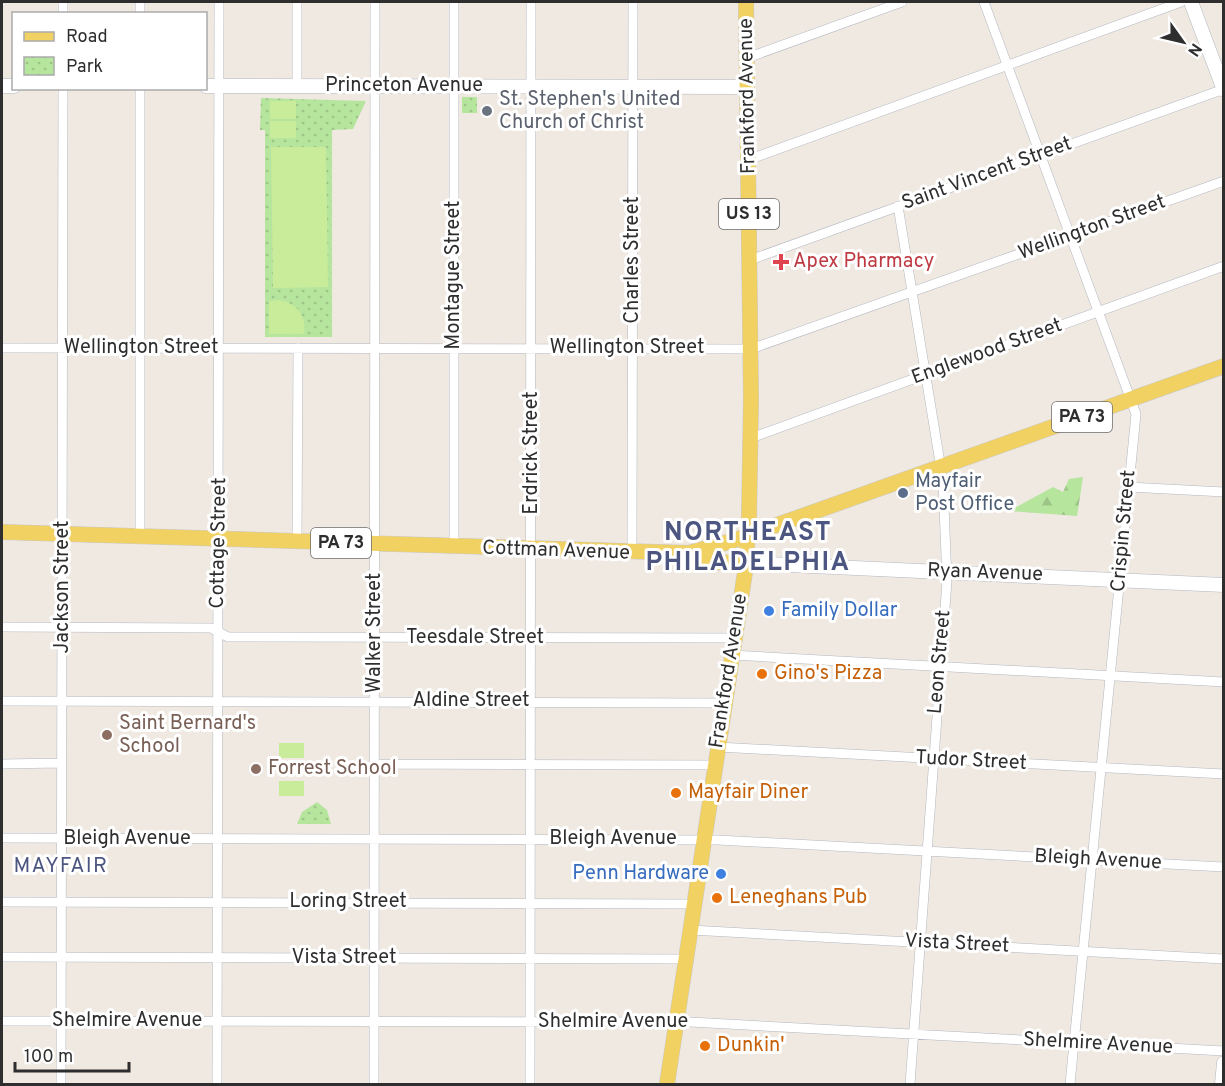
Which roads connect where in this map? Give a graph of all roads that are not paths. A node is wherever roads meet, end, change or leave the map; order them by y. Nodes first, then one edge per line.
1 (219, 2) edge
2 (297, 2) edge
3 (375, 2) edge
4 (454, 2) edge
5 (531, 2) edge
6 (633, 2) edge
7 (746, 2) edge
8 (902, 2) edge
9 (984, 2) edge
10 (1181, 2) edge
11 (1191, 2) edge
12 (747, 58) junction
13 (1008, 65) junction
14 (212, 86) edge
15 (297, 86) junction
16 (454, 86) junction
17 (375, 87) junction
18 (531, 87) junction
19 (633, 87) junction
20 (747, 87) junction
21 (1223, 89) edge
22 (63, 90) edge
23 (140, 90) edge
24 (1040, 155) junction
25 (748, 160) junction
26 (1224, 181) edge
27 (897, 206) junction
28 (1070, 236) junction
29 (750, 260) junction
30 (1224, 266) edge
31 (911, 293) junction
32 (1098, 312) junction
33 (2, 348) edge
34 (62, 348) junction
35 (140, 348) junction
36 (219, 348) junction
37 (297, 348) junction
38 (533, 348) junction
39 (376, 349) junction
40 (454, 349) junction
41 (634, 349) junction
42 (751, 349) junction
43 (1224, 366) edge
44 (924, 376) junction
45 (1131, 399) junction
46 (751, 438) junction
47 (939, 467) junction
48 (1128, 487) junction
49 (1224, 492) edge
50 (2, 532) edge
51 (63, 534) junction
52 (748, 535) junction
53 (140, 537) junction
54 (220, 540) junction
55 (297, 542) junction
56 (376, 545) junction
57 (454, 548) junction
58 (532, 550) junction
59 (632, 554) junction
60 (681, 554) junction
61 (746, 563) junction
62 (946, 571) junction
63 (1120, 579) junction
64 (1224, 585) edge
65 (2, 627) edge
66 (62, 628) junction
67 (218, 632) junction
68 (375, 637) junction
69 (532, 638) junction
70 (734, 638) junction
71 (732, 655) junction
72 (940, 666) junction
73 (1110, 675) junction
74 (1224, 682) edge
75 (375, 700) junction
76 (2, 701) edge
77 (63, 701) junction
78 (532, 701) junction
79 (220, 702) junction
80 (724, 703) junction
81 (718, 747) junction
82 (933, 758) junction
83 (61, 763) junction
84 (2, 764) edge
85 (374, 764) junction
86 (531, 764) junction
87 (715, 765) junction
88 (1101, 768) junction
89 (1224, 774) edge
90 (2, 838) edge
91 (61, 838) junction
92 (218, 839) junction
93 (374, 839) junction
94 (531, 839) junction
95 (704, 840) junction
96 (926, 851) junction
97 (1092, 860) junction
98 (1224, 867) edge
99 (2, 902) edge
100 (62, 902) junction
101 (218, 902) junction
102 (374, 902) junction
103 (531, 903) junction
104 (694, 904) junction
105 (690, 930) junction
106 (920, 942) junction
107 (1083, 951) junction
108 (2, 957) edge
109 (61, 957) junction
110 (218, 957) junction
111 (374, 958) junction
112 (530, 958) junction
113 (686, 959) junction
114 (1224, 959) edge
115 (2, 1021) edge
116 (61, 1021) junction
117 (217, 1022) junction
118 (374, 1022) junction
119 (530, 1022) junction
120 (676, 1022) junction
121 (913, 1034) junction
122 (1075, 1043) junction
123 (1224, 1051) edge
124 (1224, 1063) edge
125 (61, 1084) edge
126 (218, 1084) edge
127 (374, 1084) edge
128 (530, 1084) edge
129 (667, 1084) edge
130 (910, 1084) edge
131 (1070, 1084) edge
132 (1222, 1084) edge

1 - 14 street, Cottage Street
2 - 15 street
3 - 17 street, Walker Street
4 - 16 street, Montague Street
5 - 18 street, Erdrick Street
6 - 19 street, Charles Street
7 - 12 main road, Frankford Avenue / US 13
8 - 12 street
9 - 13 street, Crispin Street
10 - 13 street
11 - 21 street
12 - 20 main road, Frankford Avenue / US 13
13 - 24 street, Crispin Street
13 - 25 street
14 - 15 street, Princeton Avenue
14 - 36 street, Cottage Street
15 - 17 street, Princeton Avenue
16 - 17 street, Princeton Avenue
16 - 18 street, Princeton Avenue
16 - 40 street, Montague Street
17 - 39 street, Walker Street
18 - 19 street, Princeton Avenue
18 - 38 street, Erdrick Street
19 - 20 street, Princeton Avenue
19 - 41 street, Charles Street
20 - 25 main road, Frankford Avenue / US 13
21 - 24 street, Saint Vincent Street
22 - 34 street, Jackson Street
23 - 35 street
24 - 27 street, Saint Vincent Street
24 - 28 street, Crispin Street
25 - 29 main road, Frankford Avenue / US 13
26 - 28 street, Wellington Street
27 - 29 street, Saint Vincent Street
27 - 31 street, Leon Street
28 - 31 street, Wellington Street
28 - 32 street, Crispin Street
29 - 42 main road, Frankford Avenue / US 13
30 - 32 street, Englewood Street
31 - 42 street, Wellington Street
31 - 44 street, Leon Street
32 - 44 street, Englewood Street
32 - 45 street, Crispin Street
33 - 34 street, Wellington Street
34 - 35 street, Wellington Street
34 - 51 street, Jackson Street
35 - 36 street, Wellington Street
35 - 53 street
36 - 37 street, Wellington Street
36 - 54 street, Cottage Street
37 - 39 street, Wellington Street
37 - 55 street
38 - 40 street, Wellington Street
38 - 41 street, Wellington Street
38 - 58 street, Erdrick Street
39 - 40 street, Wellington Street
39 - 56 street, Walker Street
40 - 57 street, Montague Street
41 - 42 street, Wellington Street
41 - 59 street, Charles Street
42 - 46 main road, Frankford Avenue / US 13
43 - 45 main road, Cottman Avenue / PA 73
44 - 46 street, Englewood Street
44 - 47 street, Leon Street
45 - 47 main road, Cottman Avenue / PA 73
45 - 48 street, Crispin Street
46 - 52 main road, Frankford Avenue / US 13
47 - 52 main road, Cottman Avenue / PA 73
47 - 62 street, Leon Street
48 - 49 street
48 - 63 street, Crispin Street
50 - 51 main road, Cottman Avenue / PA 73
51 - 53 main road, Cottman Avenue / PA 73
51 - 66 street, Jackson Street
52 - 60 main road, Cottman Avenue / PA 73
52 - 61 main road, Frankford Avenue / US 13
53 - 54 main road, Cottman Avenue / PA 73
54 - 55 main road, Cottman Avenue / PA 73
54 - 67 street, Cottage Street
55 - 56 main road, Cottman Avenue / PA 73
56 - 57 main road, Cottman Avenue / PA 73
56 - 68 street, Walker Street
57 - 58 main road, Cottman Avenue / PA 73
58 - 59 main road, Cottman Avenue / PA 73
58 - 69 street, Erdrick Street
59 - 60 main road, Cottman Avenue / PA 73
60 - 61 main road
61 - 62 street, Ryan Avenue
61 - 70 main road, Frankford Avenue / US 13
62 - 63 street, Ryan Avenue
62 - 72 street, Leon Street
63 - 64 street, Ryan Avenue
63 - 73 street, Crispin Street
65 - 66 street, Teesdale Street
66 - 67 street, Teesdale Street
66 - 77 street, Jackson Street
67 - 68 street, Teesdale Street
67 - 79 street, Cottage Street
68 - 69 street, Teesdale Street
68 - 75 street, Walker Street
69 - 70 street, Teesdale Street
69 - 78 street, Erdrick Street
70 - 71 main road, Frankford Avenue / US 13
71 - 72 street
71 - 80 main road, Frankford Avenue / US 13
72 - 73 street
72 - 82 street, Leon Street
73 - 74 street
73 - 88 street, Crispin Street
75 - 78 street, Aldine Street
75 - 79 street, Aldine Street
75 - 85 street, Walker Street
76 - 77 street, Aldine Street
77 - 79 street, Aldine Street
77 - 83 street, Jackson Street
78 - 80 street, Aldine Street
78 - 86 street, Erdrick Street
79 - 92 street, Cottage Street
80 - 81 main road, Frankford Avenue / US 13
81 - 82 street, Tudor Street
81 - 87 main road, Frankford Avenue / US 13
82 - 88 street, Tudor Street
82 - 96 street, Leon Street
83 - 84 street
83 - 91 street, Jackson Street
85 - 86 street
85 - 93 street, Walker Street
86 - 87 street
86 - 94 street, Erdrick Street
87 - 95 main road, Frankford Avenue / US 13
88 - 89 street, Tudor Street
88 - 97 street, Crispin Street
90 - 91 street, Bleigh Avenue
91 - 92 street, Bleigh Avenue
91 - 100 street, Jackson Street
92 - 93 street, Bleigh Avenue
92 - 101 street, Cottage Street
93 - 94 street, Bleigh Avenue
93 - 102 street, Walker Street
94 - 95 street, Bleigh Avenue
94 - 103 street, Erdrick Street
95 - 96 street, Bleigh Avenue
95 - 104 main road, Frankford Avenue / US 13
96 - 97 street, Bleigh Avenue
96 - 106 street, Leon Street
97 - 98 street, Bleigh Avenue
97 - 107 street, Crispin Street
99 - 100 street, Loring Street
100 - 101 street, Loring Street
100 - 109 street, Jackson Street
101 - 102 street, Loring Street
101 - 110 street, Cottage Street
102 - 103 street, Loring Street
102 - 111 street, Walker Street
103 - 104 street, Loring Street
103 - 112 street, Erdrick Street
104 - 105 main road, Frankford Avenue / US 13
105 - 106 street, Vista Street
105 - 113 main road, Frankford Avenue / US 13
106 - 107 street, Vista Street
106 - 121 street, Leon Street
107 - 114 street, Vista Street
107 - 122 street, Crispin Street
108 - 109 street, Vista Street
109 - 110 street, Vista Street
109 - 116 street, Jackson Street
110 - 111 street, Vista Street
110 - 117 street, Cottage Street
111 - 112 street, Vista Street
111 - 118 street, Walker Street
112 - 113 street, Vista Street
112 - 119 street, Erdrick Street
113 - 120 main road, Frankford Avenue / US 13
115 - 116 street, Shelmire Avenue
116 - 117 street, Shelmire Avenue
116 - 125 street, Jackson Street
117 - 118 street, Shelmire Avenue
117 - 126 street, Cottage Street
118 - 119 street, Shelmire Avenue
118 - 127 street, Walker Street
119 - 120 street, Shelmire Avenue
119 - 128 street, Erdrick Street
120 - 121 street, Shelmire Avenue
120 - 129 main road, Frankford Avenue / US 13
121 - 122 street, Shelmire Avenue
121 - 130 street, Leon Street
122 - 123 street, Shelmire Avenue
122 - 131 street, Crispin Street
124 - 132 street

